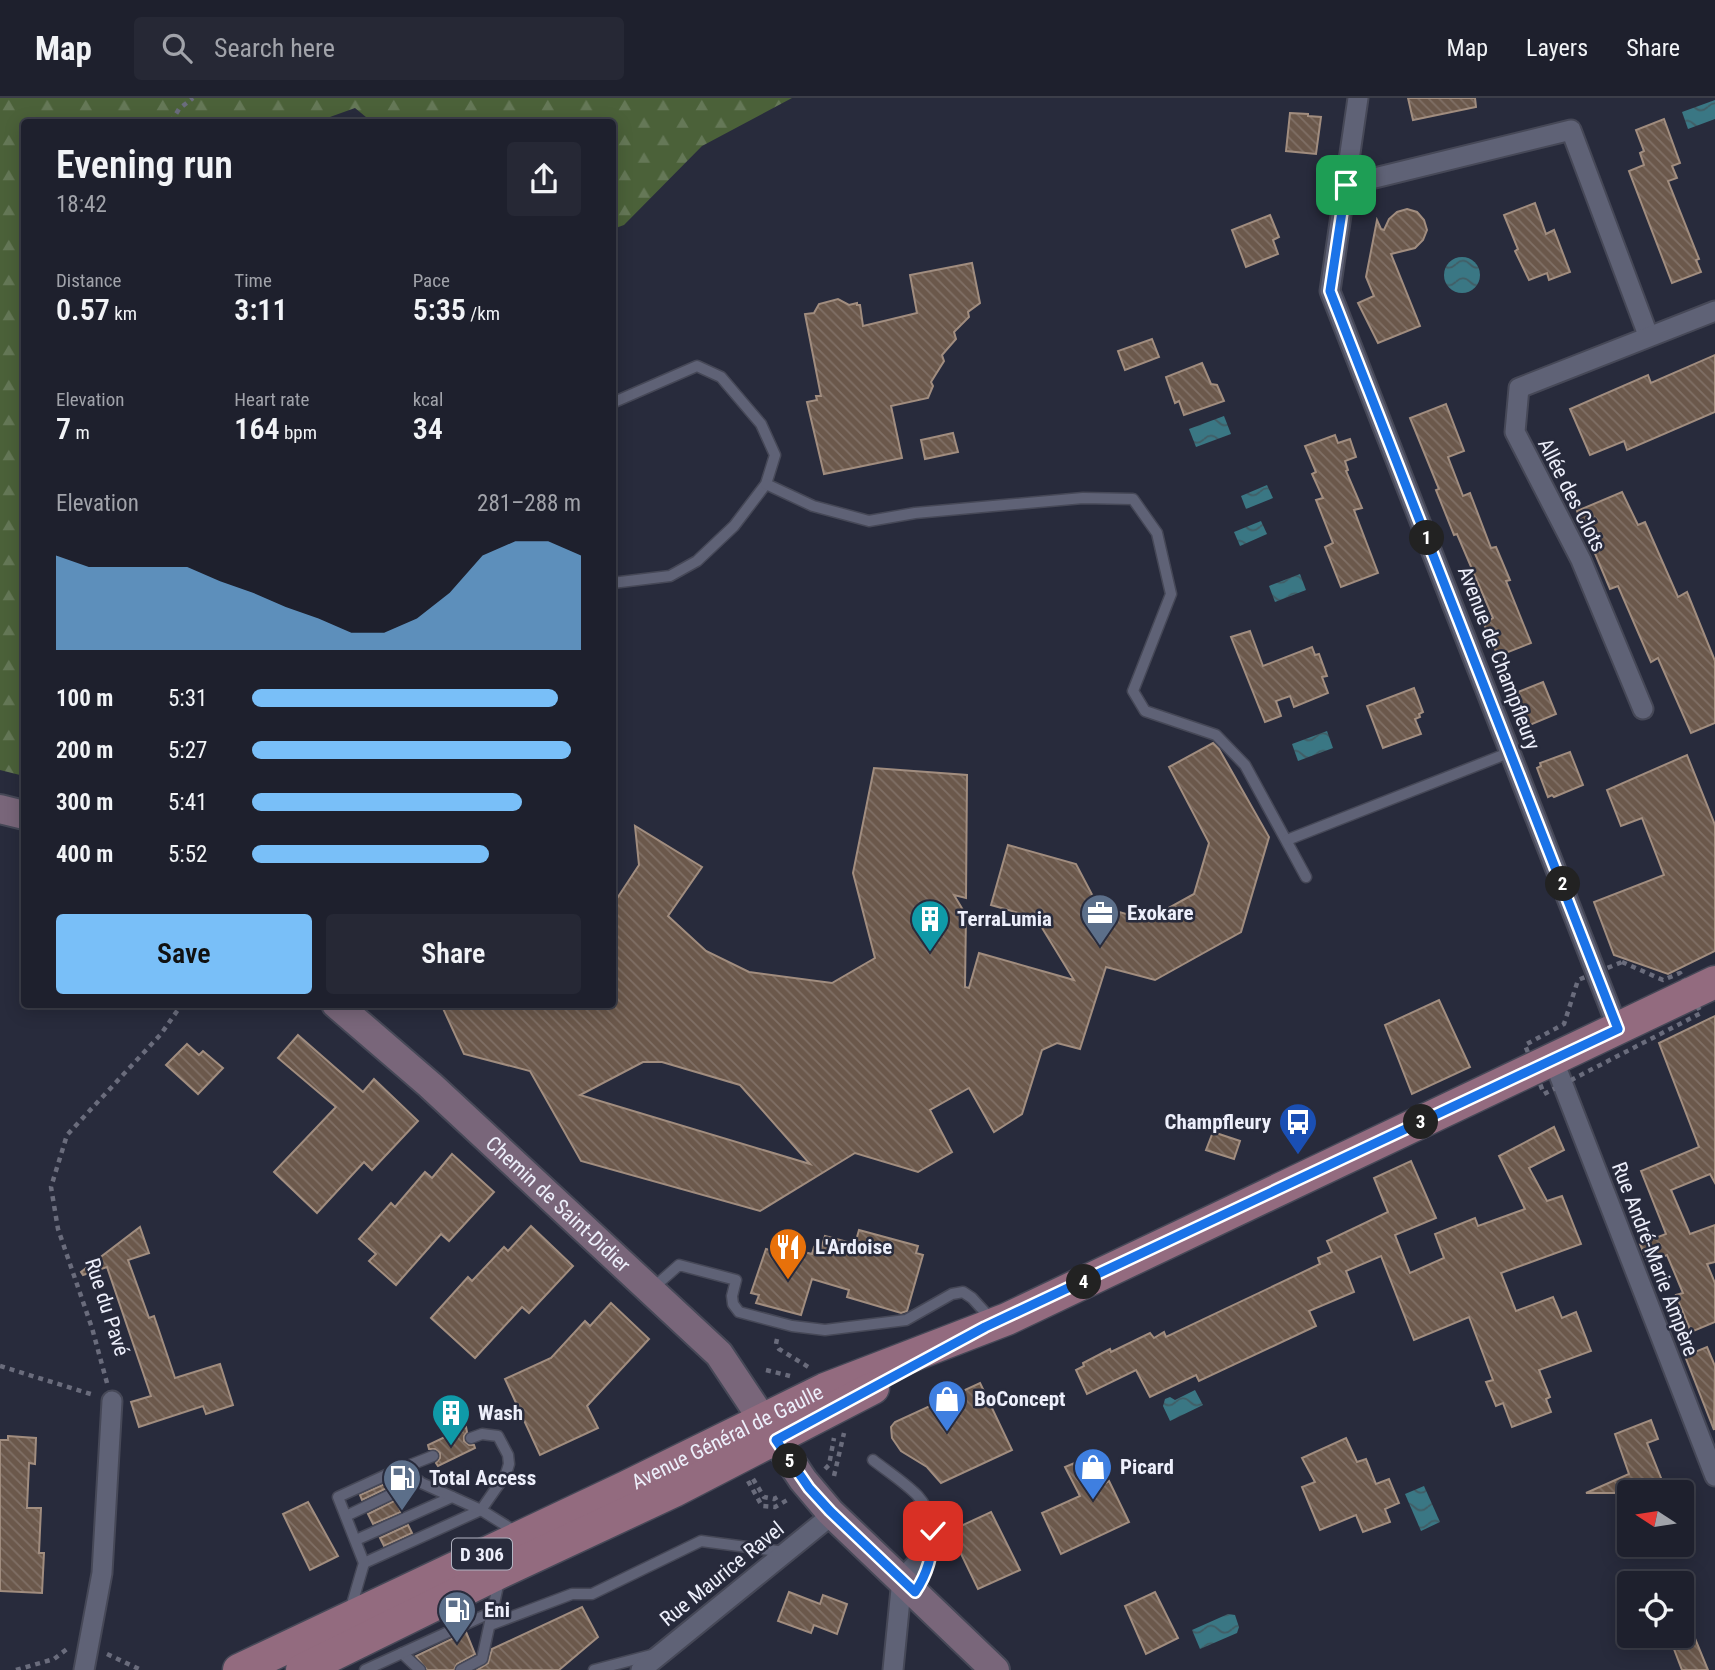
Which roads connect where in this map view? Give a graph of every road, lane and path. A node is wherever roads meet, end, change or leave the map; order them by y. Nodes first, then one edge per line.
1 (193, 98) edge
2 (1358, 98) edge
3 (173, 119) edge
4 (1346, 185) junction
5 (1715, 311) edge
6 (1648, 335) junction
7 (616, 401) edge
8 (766, 484) junction
9 (616, 583) edge
10 (1643, 709) dead end
11 (1511, 752) junction
12 (0, 809) edge
13 (21, 814) edge
14 (1287, 840) junction
15 (1306, 877) dead end
16 (1715, 982) edge
17 (179, 1008) edge
18 (341, 1008) edge
19 (1618, 1029) junction
20 (1553, 1059) junction
21 (650, 1291) junction
22 (780, 1323) junction
23 (990, 1326) junction
24 (0, 1366) edge
25 (816, 1372) dead end
26 (112, 1401) junction
27 (838, 1424) junction
28 (769, 1430) junction
29 (471, 1438) dead end
30 (433, 1456) dead end
31 (736, 1459) junction
32 (873, 1460) dead end
33 (826, 1469) dead end
34 (396, 1471) junction
35 (835, 1476) dead end
36 (1715, 1476) edge
37 (419, 1481) junction
38 (452, 1497) junction
39 (791, 1498) dead end
40 (481, 1510) junction
41 (833, 1514) junction
42 (346, 1516) junction
43 (521, 1535) junction
44 (356, 1540) junction
45 (786, 1552) junction
46 (365, 1563) junction
47 (501, 1572) junction
48 (911, 1578) junction
49 (492, 1612) junction
50 (348, 1619) junction
51 (490, 1625) junction
52 (662, 1652) junction
53 (402, 1653) junction
54 (383, 1667) edge
55 (642, 1669) edge
56 (84, 1670) edge
57 (239, 1670) edge
58 (302, 1670) edge
59 (365, 1670) edge
60 (420, 1670) edge
61 (461, 1670) edge
62 (594, 1670) edge
63 (893, 1670) edge
64 (995, 1670) edge

1 - 3 path
2 - 4 street, Avenue de Champfleury
4 - 6 street
4 - 11 street, Avenue de Champfleury
5 - 6 street, Allée des Clots
6 - 10 street, Allée des Clots
7 - 8 lane
8 - 9 lane
8 - 14 lane
11 - 14 lane
11 - 19 street, Avenue de Champfleury
12 - 13 street
14 - 15 lane
16 - 19 main road
17 - 26 path, Rue du Pavé
18 - 21 street, Chemin de Saint-Didier
19 - 20 main road
20 - 23 main road
20 - 36 street, Rue André-Marie Ampère
21 - 22 lane
21 - 28 street, Chemin de Saint-Didier
22 - 23 lane
22 - 25 path
23 - 27 main road, Avenue Général de Gaulle
23 - 28 main road, Avenue Général de Gaulle
24 - 26 path
26 - 56 street
27 - 28 main road, Avenue Général de Gaulle
27 - 33 path
27 - 35 path
28 - 31 main road, Avenue Général de Gaulle
28 - 41 street, Chemin de Saint-Didier
29 - 40 lane
30 - 34 lane
31 - 39 path
31 - 43 main road, Avenue Général de Gaulle / D 306
31 - 47 main road, Avenue Général de Gaulle / D 306
32 - 48 lane
34 - 37 lane
34 - 42 lane
37 - 38 lane
37 - 42 lane
38 - 40 lane
38 - 44 lane
40 - 43 lane
40 - 46 lane
41 - 45 street, Rue Maurice Ravel
41 - 48 street, Chemin de Saint-Didier
42 - 44 lane
43 - 50 main road, Avenue Général de Gaulle / D 306
44 - 46 lane
45 - 51 lane
45 - 52 street, Rue Maurice Ravel
46 - 50 lane
47 - 49 lane
47 - 58 main road, Avenue Général de Gaulle / D 306
48 - 63 street
48 - 64 street, Chemin de Saint-Didier
49 - 51 lane
49 - 53 lane
50 - 57 main road, Avenue Général de Gaulle / D 306
51 - 61 lane
52 - 55 street, Rue Maurice Ravel
52 - 62 lane
53 - 54 lane
53 - 60 lane
54 - 59 lane

